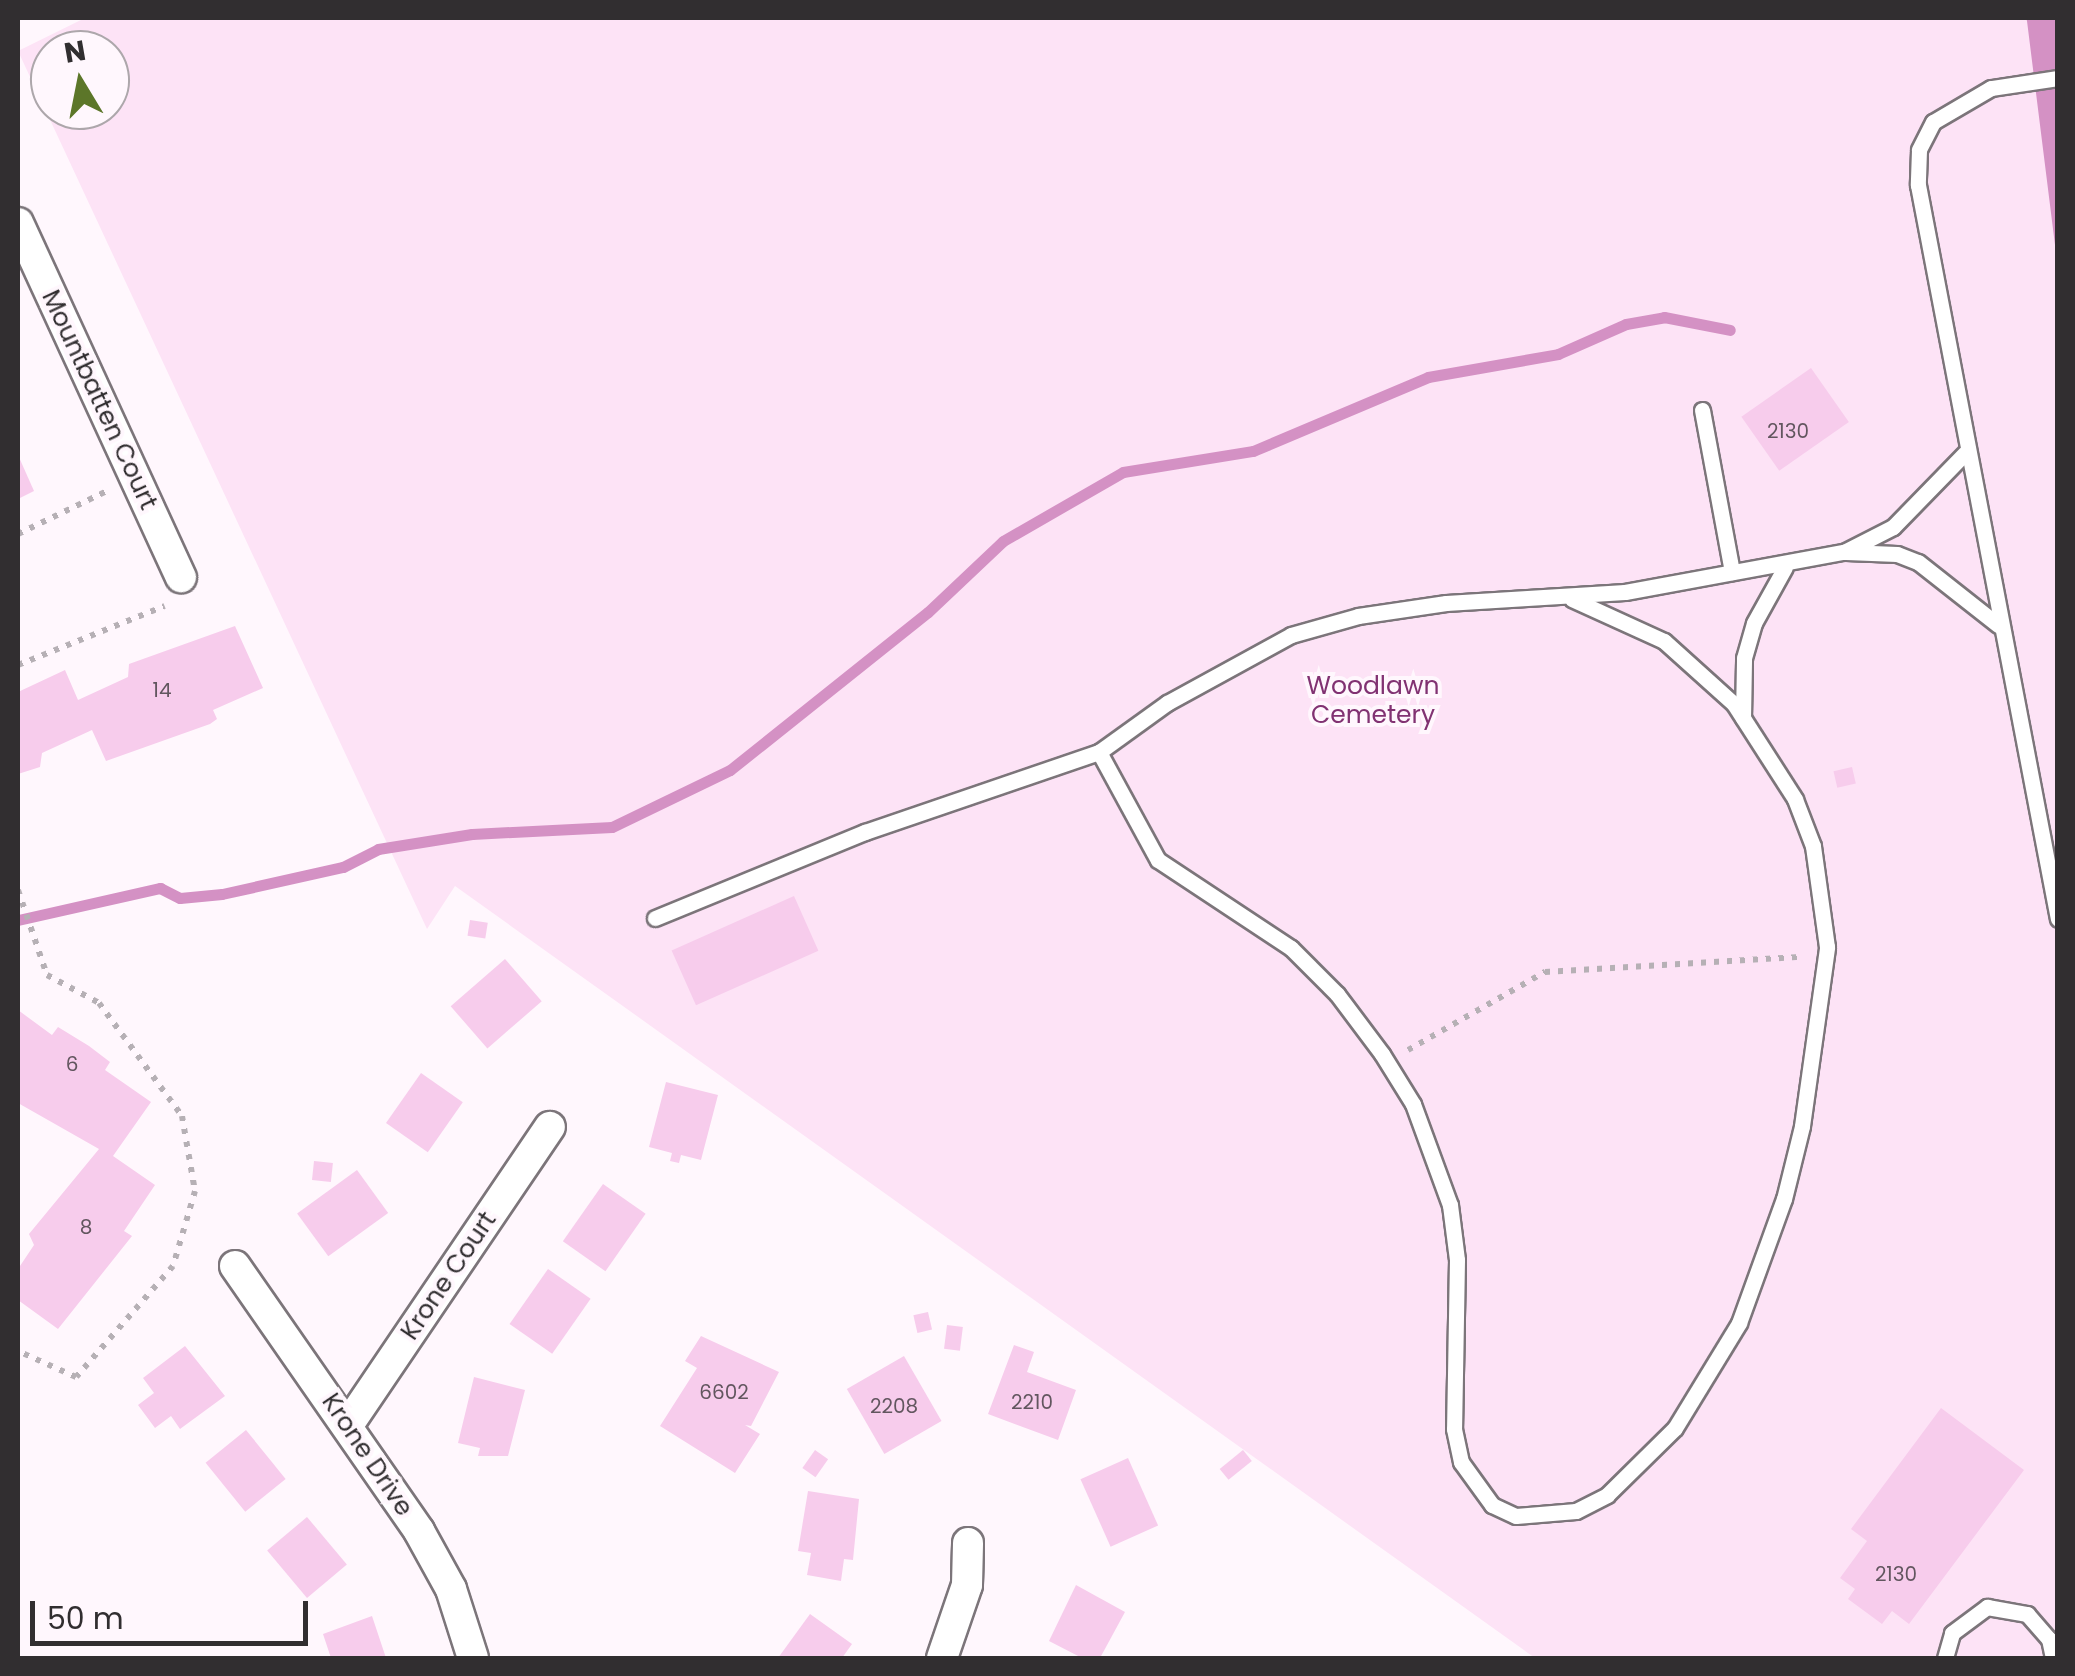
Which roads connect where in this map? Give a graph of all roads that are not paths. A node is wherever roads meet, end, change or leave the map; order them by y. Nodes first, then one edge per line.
1 (2058, 78) edge
2 (18, 223) edge
3 (1702, 410) dead end
4 (1965, 453) junction
5 (1844, 552) junction
6 (1785, 566) junction
7 (1732, 572) junction
8 (181, 576) road end
9 (1572, 599) junction
10 (1998, 625) junction
11 (1743, 718) junction
12 (1099, 752) junction
13 (655, 918) dead end
14 (2058, 919) edge
15 (550, 1127) dead end
16 (235, 1266) dead end
17 (348, 1425) junction
18 (968, 1542) dead end
19 (473, 1658) edge
20 (942, 1658) edge
21 (1945, 1658) edge
22 (2053, 1658) edge

1 - 4 lane
2 - 8 street, Mountbatten Court
3 - 7 lane
4 - 5 lane
4 - 10 lane
5 - 6 lane
5 - 10 lane
6 - 7 lane
6 - 11 lane
7 - 9 lane
9 - 11 lane
9 - 12 lane
10 - 14 lane
11 - 12 lane
12 - 13 lane
15 - 17 street, Krone Court
16 - 17 street, Krone Drive
17 - 19 street, Krone Drive
18 - 20 street
21 - 22 lane

